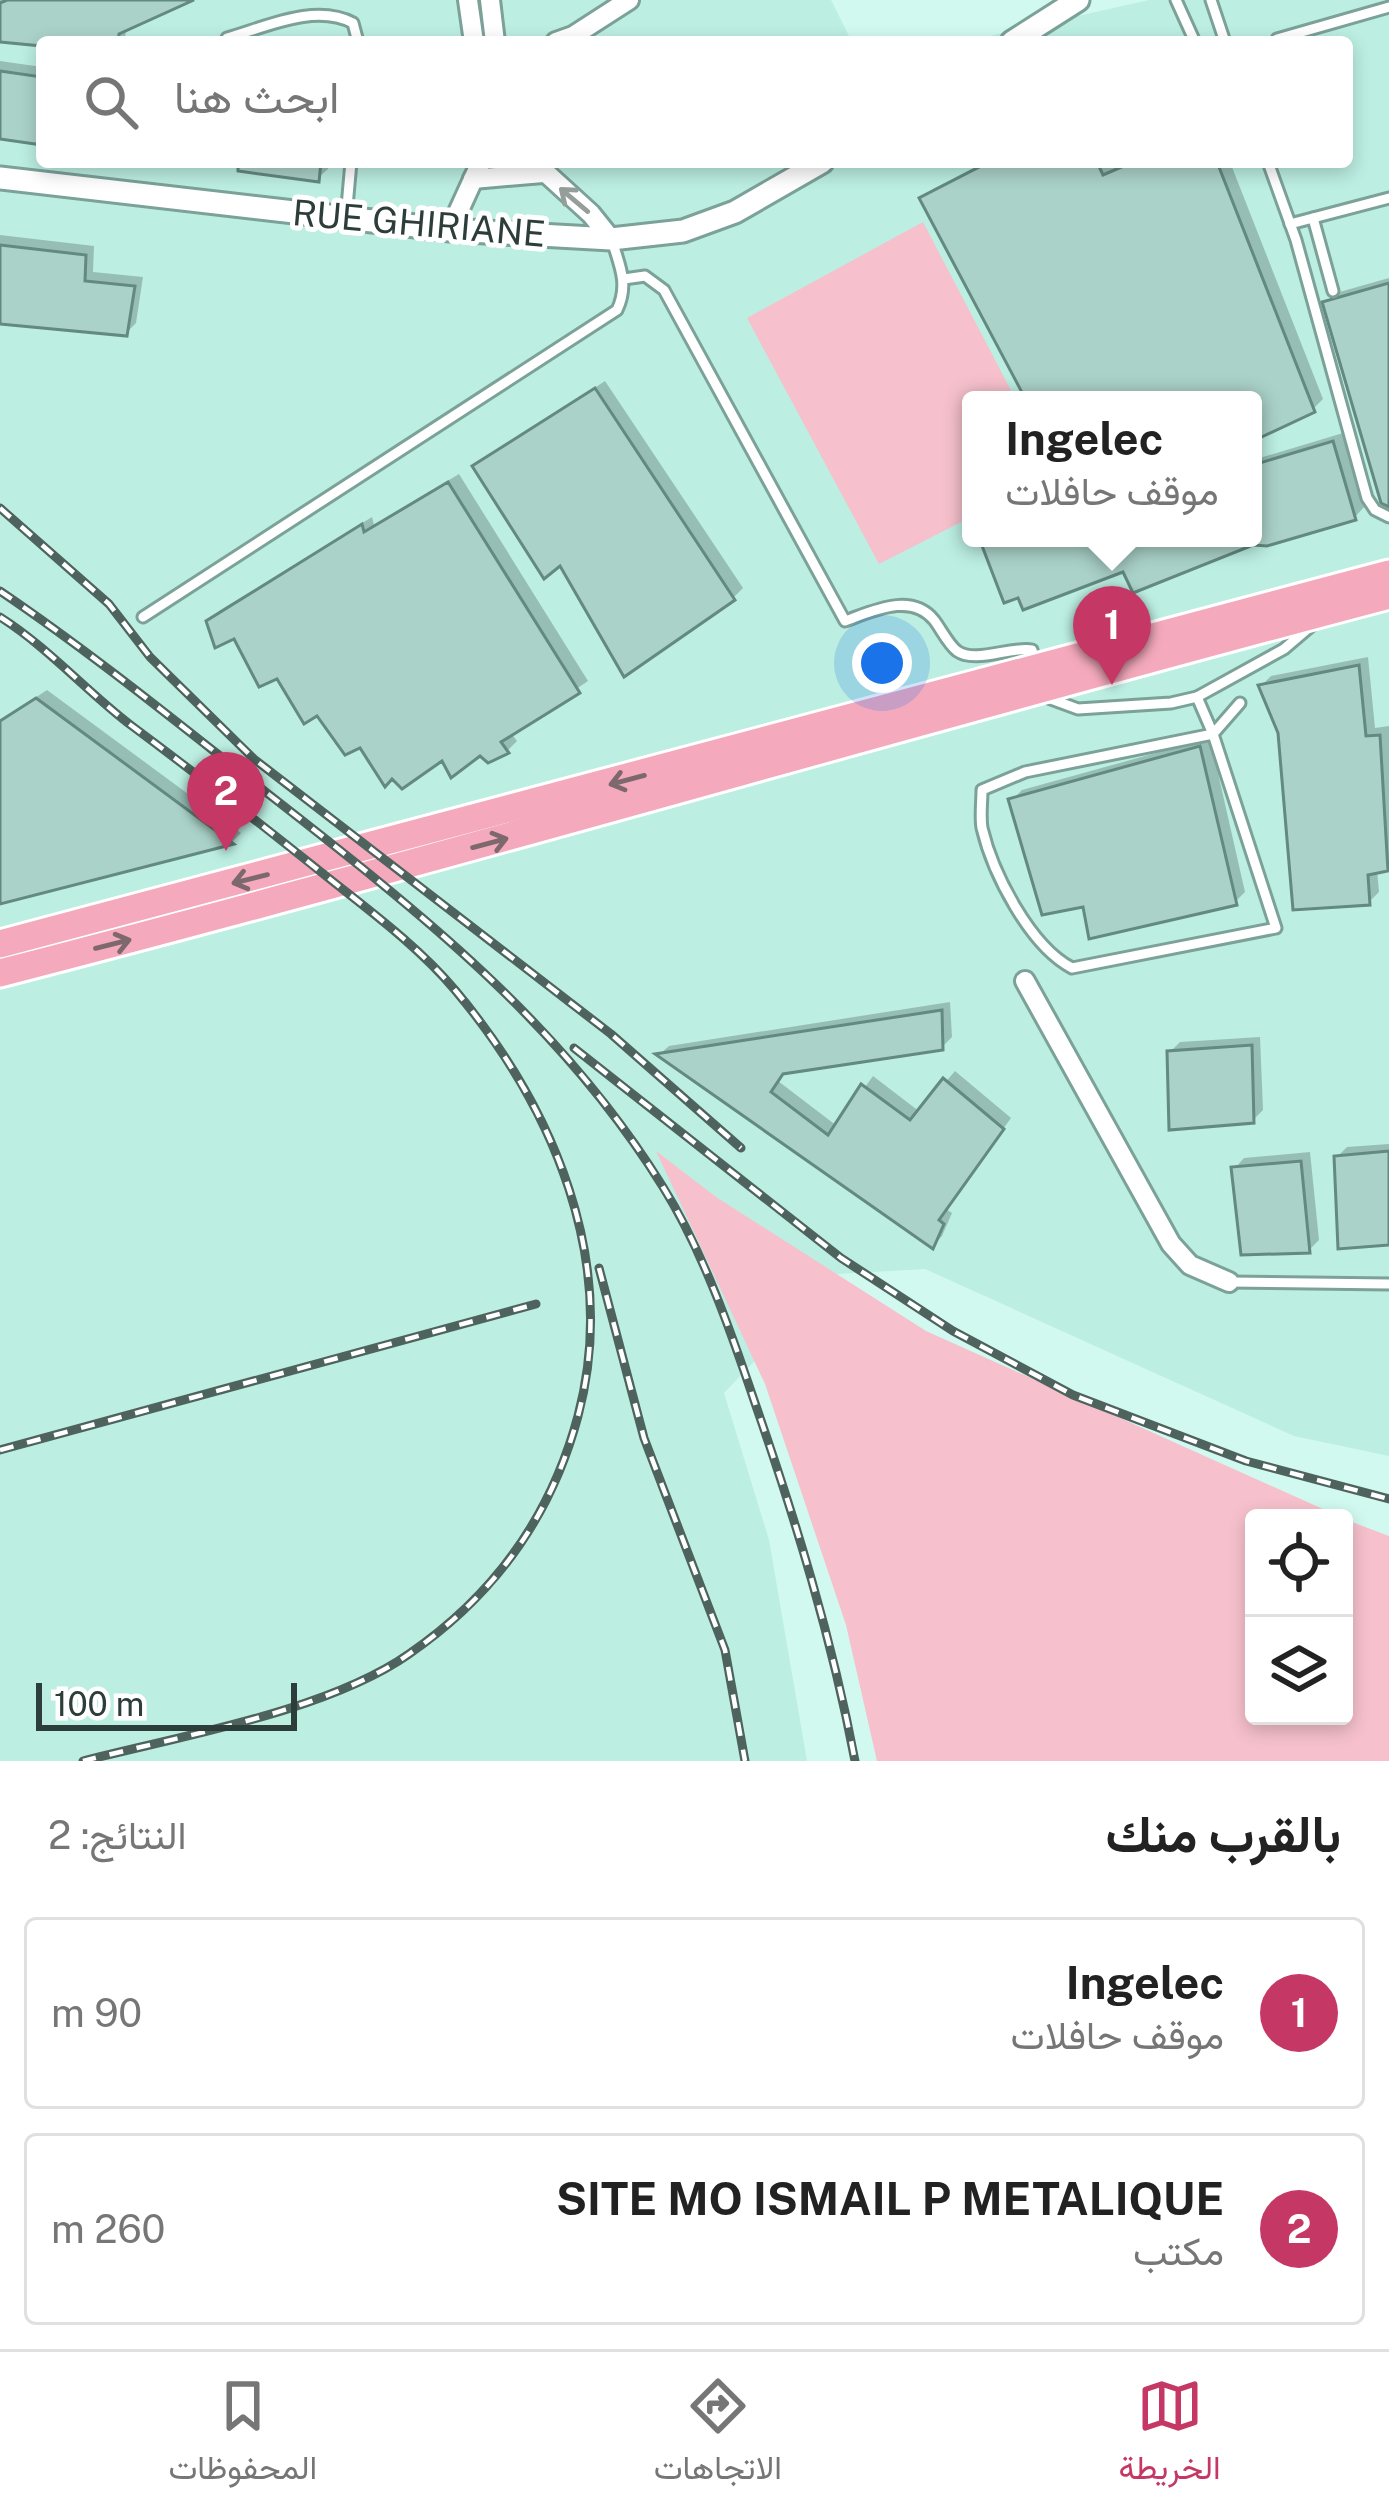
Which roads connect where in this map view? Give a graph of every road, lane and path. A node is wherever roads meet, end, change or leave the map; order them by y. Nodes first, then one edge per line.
1 (468, 0) edge
2 (490, 0) edge
3 (629, 0) edge
4 (1078, 0) edge
5 (1176, 0) edge
6 (1211, 0) edge
7 (1389, 7) edge
8 (235, 36) edge
9 (356, 36) edge
10 (473, 36) edge
11 (494, 36) edge
12 (573, 36) edge
13 (1021, 36) edge
14 (1192, 36) edge
15 (1223, 36) edge
16 (1288, 36) edge
17 (350, 168) edge
18 (539, 168) edge
19 (812, 168) edge
20 (1270, 168) edge
21 (477, 171) edge
22 (0, 178) edge
23 (1389, 198) edge
24 (346, 218) junction
25 (1313, 218) junction
26 (1290, 224) junction
27 (450, 230) junction
28 (611, 239) junction
29 (624, 279) junction
30 (1333, 291) dead end
31 (1389, 517) edge
32 (1389, 574) edge
33 (1389, 595) edge
34 (1327, 611) junction
35 (143, 617) dead end
36 (1034, 678) junction
37 (1197, 697) junction
38 (1240, 703) dead end
39 (1213, 734) junction
40 (0, 944) edge
41 (0, 973) edge
42 (1025, 981) dead end
43 (1229, 1282) joint
44 (1389, 1284) edge

1 - 10 street
2 - 11 street
3 - 12 street
4 - 13 street
5 - 14 lane
6 - 15 lane
7 - 16 lane
8 - 9 lane
17 - 24 lane
18 - 21 street
28 -> 18 street
19 - 28 street, RUE GHIRIANE
20 - 26 lane
21 - 27 street
22 - 24 street, RUE GHIRIANE
23 - 25 lane
24 - 27 street, RUE GHIRIANE
25 - 26 lane
25 - 30 lane
26 - 31 lane
27 - 28 street, RUE GHIRIANE
28 - 29 lane
29 - 35 lane
29 - 36 lane
32 - 36 main road
33 - 34 main road
34 - 36 main road
34 - 37 lane
36 - 37 lane
36 -> 40 main road
41 -> 36 main road
37 - 39 lane
38 - 39 lane
39 - 39 lane
42 - 43 street
43 - 44 lane

